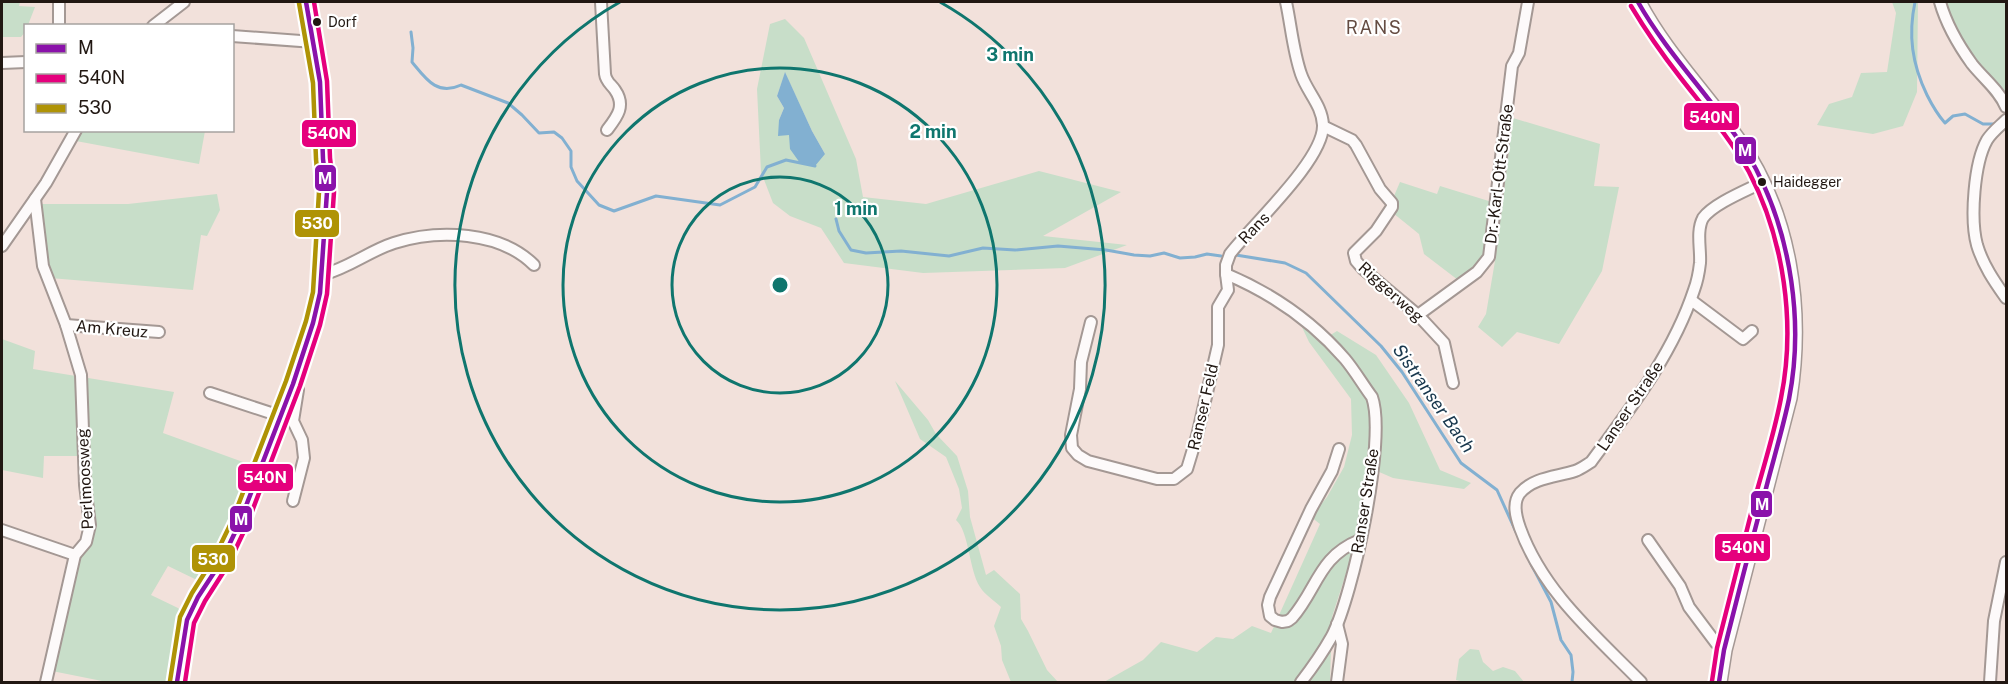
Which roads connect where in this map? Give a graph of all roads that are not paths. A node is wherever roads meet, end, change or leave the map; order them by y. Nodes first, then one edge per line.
1 (59, 2) edge
2 (184, 2) edge
3 (306, 2) edge
4 (601, 2) edge
5 (1286, 2) edge
6 (1528, 2) edge
7 (1638, 2) edge
8 (1940, 2) edge
9 (59, 24) edge
10 (156, 24) edge
11 (234, 36) edge
12 (314, 42) junction
13 (24, 62) edge
14 (3, 66) edge
15 (2007, 107) edge
16 (2007, 120) edge
17 (1323, 126) junction
18 (607, 130) dead end
19 (74, 132) edge
20 (1761, 183) junction
21 (35, 199) junction
22 (2, 246) edge
23 (534, 266) dead end
24 (1226, 274) junction
25 (322, 275) junction
26 (2007, 298) edge
27 (1691, 300) junction
28 (1418, 315) junction
29 (1091, 322) dead end
30 (66, 325) junction
31 (1752, 331) dead end
32 (159, 332) dead end
33 (81, 375) joint
34 (293, 384) junction
35 (1454, 384) dead end
36 (210, 393) dead end
37 (280, 416) junction
38 (1339, 449) dead end
39 (293, 501) dead end
40 (2, 530) edge
41 (1360, 540) junction
42 (1648, 540) dead end
43 (75, 555) junction
44 (2007, 562) edge
45 (1337, 624) junction
46 (1724, 650) junction
47 (46, 682) edge
48 (177, 682) edge
49 (1301, 682) edge
50 (1337, 682) edge
51 (1641, 682) edge
52 (1719, 682) edge
53 (1990, 682) edge

1 - 9 street
2 - 10 street
3 - 12 main road
4 - 18 street
5 - 17 street
6 - 28 street, Dr.-Karl-Ott-Straße
7 - 20 main road
8 - 15 street
11 - 12 street
12 - 25 main road
13 - 14 street
16 - 26 street
17 - 24 street, Rans
17 - 28 street, Riggerweg
19 - 21 street
20 - 27 street, Lanser Straße
20 - 46 main road
21 - 22 street
21 - 30 street, Am Kreuz
23 - 25 street
24 - 29 street, Ranser Feld
24 - 41 street, Ranser Straße
25 - 34 main road
27 - 31 street
27 - 51 street, Lanser Straße
28 - 35 street, Riggerweg
30 - 32 street, Am Kreuz
30 - 33 street, Am Kreuz
33 - 43 street, Perlmoosweg
34 - 37 main road
34 - 39 street
36 - 37 street
37 - 48 main road
38 - 41 street
40 - 43 street
41 - 45 street, Ranser Straße
42 - 46 street
43 - 47 street, Perlmoosweg
44 - 53 street
45 - 49 street, Ranser Straße
45 - 50 street
46 - 52 main road

